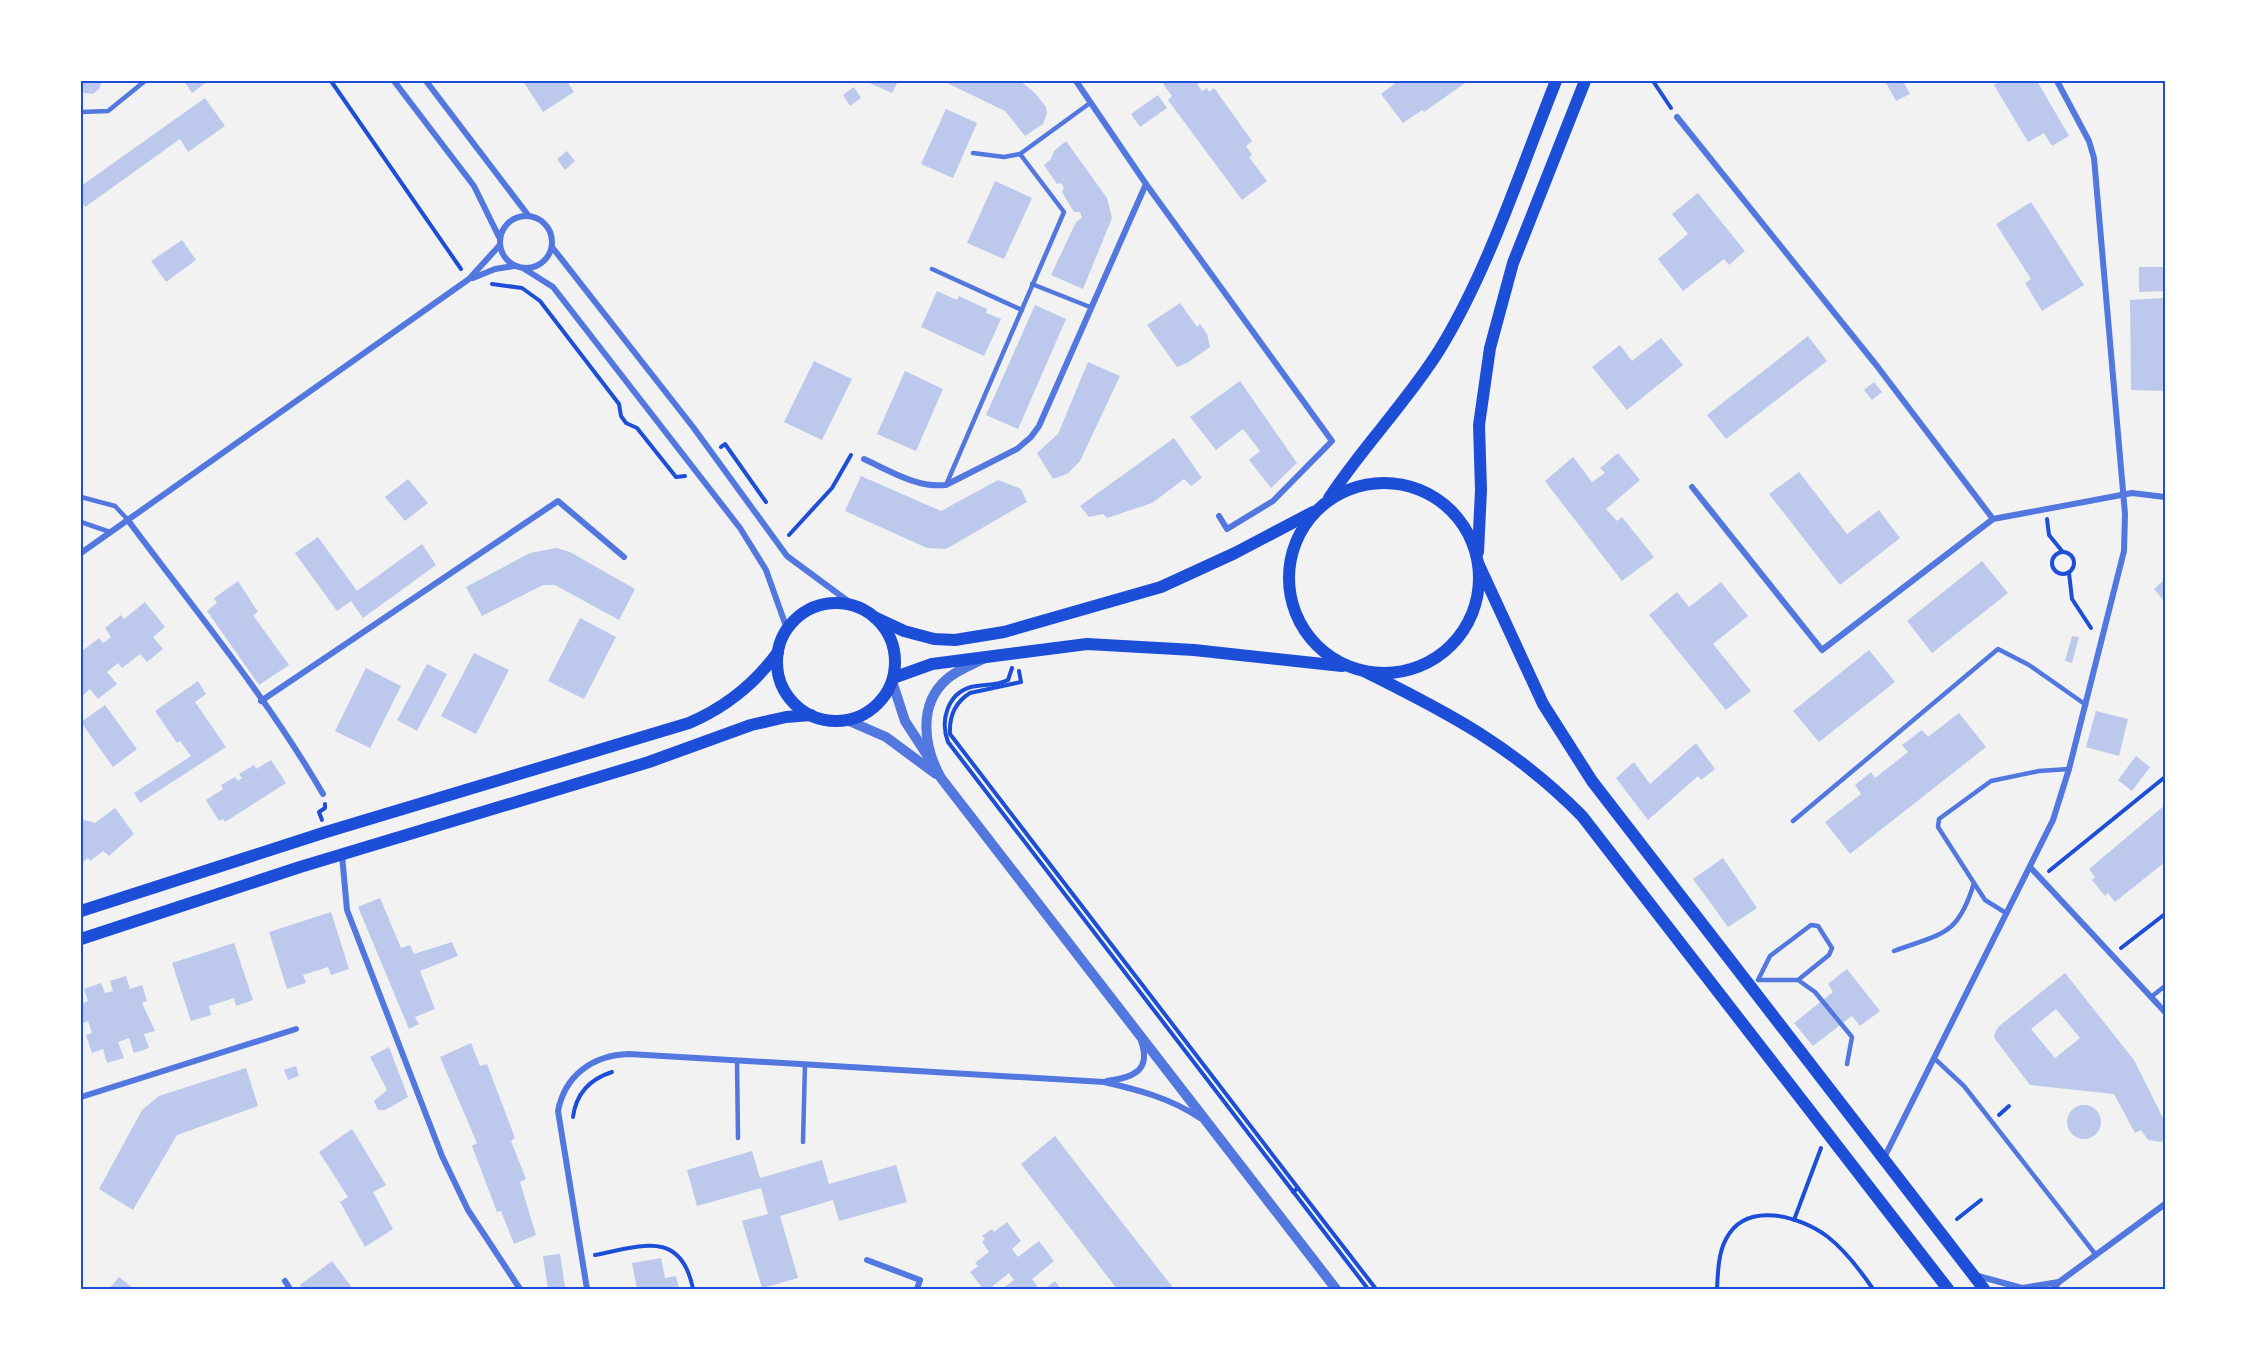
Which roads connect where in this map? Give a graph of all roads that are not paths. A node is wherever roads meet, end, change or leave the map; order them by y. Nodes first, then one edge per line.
1 (145, 81) edge
2 (394, 81) edge
3 (426, 81) edge
4 (1076, 81) edge
5 (1556, 81) edge
6 (1585, 81) edge
7 (2057, 81) edge
8 (1090, 103) junction
9 (81, 112) edge
10 (1677, 117) road end
11 (974, 153) dead end
12 (1020, 154) junction
13 (1146, 184) junction
14 (528, 215) junction
15 (499, 237) junction
16 (499, 246) junction
17 (552, 247) junction
18 (520, 267) junction
19 (932, 269) dead end
20 (469, 279) junction
21 (1032, 284) junction
22 (1090, 307) junction
23 (1022, 309) junction
24 (864, 459) road end
25 (946, 485) junction
26 (1692, 487) dead end
27 (2124, 494) junction
28 (81, 497) edge
29 (2165, 497) edge
30 (1323, 506) junction
31 (1219, 516) dead end
32 (127, 519) junction
33 (1993, 519) junction
34 (81, 522) edge
35 (110, 532) junction
36 (81, 553) edge
37 (624, 557) dead end
38 (1478, 561) junction
39 (856, 607) junction
40 (874, 617) junction
41 (788, 629) junction
42 (778, 652) junction
43 (986, 657) junction
44 (1351, 667) junction
45 (1364, 671) junction
46 (892, 680) junction
47 (261, 701) junction
48 (2086, 705) junction
49 (811, 715) junction
50 (847, 720) junction
51 (932, 763) junction
52 (2070, 769) junction
53 (941, 778) junction
54 (323, 794) dead end
55 (1793, 821) dead end
56 (342, 855) junction
57 (2030, 867) junction
58 (1974, 883) junction
59 (81, 911) edge
60 (2006, 913) junction
61 (81, 939) edge
62 (1894, 951) dead end
63 (1798, 980) junction
64 (2165, 986) edge
65 (2151, 997) junction
66 (2165, 1012) edge
67 (1131, 1023) junction
68 (296, 1029) dead end
69 (1935, 1059) junction
70 (737, 1061) junction
71 (805, 1064) junction
72 (1847, 1064) dead end
73 (1104, 1082) junction
74 (81, 1097) edge
75 (1207, 1122) junction
76 (738, 1138) dead end
77 (802, 1142) dead end
78 (1883, 1158) junction
79 (2165, 1204) edge
80 (2096, 1254) junction
81 (867, 1260) dead end
82 (1972, 1274) junction
83 (285, 1281) dead end
84 (2059, 1282) junction
85 (290, 1289) edge
86 (520, 1289) edge
87 (587, 1289) edge
88 (917, 1289) edge
89 (1336, 1289) edge
90 (1948, 1289) edge
91 (1983, 1289) edge
92 (2054, 1289) edge

1 - 9 lane
2 - 15 street
3 - 14 street
4 - 8 street
5 - 30 main road
6 - 38 main road
7 - 27 street
8 - 12 lane
8 - 13 street
10 - 33 street
11 - 12 lane
12 - 21 lane
13 - 22 street
13 - 31 street
14 - 15 street
14 - 17 street
15 - 16 street
16 - 18 street
16 - 20 street
17 - 18 street
17 - 39 street
18 - 20 street
18 - 41 street
19 - 23 lane
20 - 32 street
21 - 22 lane
21 - 23 lane
22 - 25 street
23 - 25 lane
24 - 25 street
26 - 33 street
27 - 29 street
27 - 33 street
27 - 48 street
28 - 32 lane
30 - 38 main road
30 - 40 main road
30 - 44 main road
32 - 35 street
32 - 47 street
34 - 35 lane
35 - 36 street
37 - 47 street
38 - 45 main road
38 - 78 main road
39 - 40 main road
39 - 41 main road
40 - 46 main road
41 - 42 main road
42 - 49 main road
42 - 59 main road
43 - 44 main road
43 - 46 main road
43 - 51 street
44 - 45 main road
45 - 90 main road
46 - 50 main road
46 - 51 street
47 - 54 street
48 - 52 street
48 - 55 lane
49 - 50 main road
49 - 56 main road
50 - 53 street
51 - 53 street
52 - 57 street
52 - 58 lane
53 - 67 street
56 - 61 main road
56 - 86 street
57 - 60 street
57 - 65 street
58 - 60 lane
58 - 62 lane
60 - 69 street
63 - 63 lane
63 - 72 lane
64 - 65 lane
65 - 66 street
67 - 73 street
67 - 75 street
68 - 74 street
69 - 78 street
69 - 80 lane
70 - 71 street
70 - 76 lane
70 - 87 street
71 - 73 street
71 - 77 lane
73 - 75 street
75 - 89 street
78 - 82 main road
79 - 80 street
80 - 84 street
81 - 88 street
82 - 84 street
82 - 91 main road
83 - 85 street
84 - 92 street

